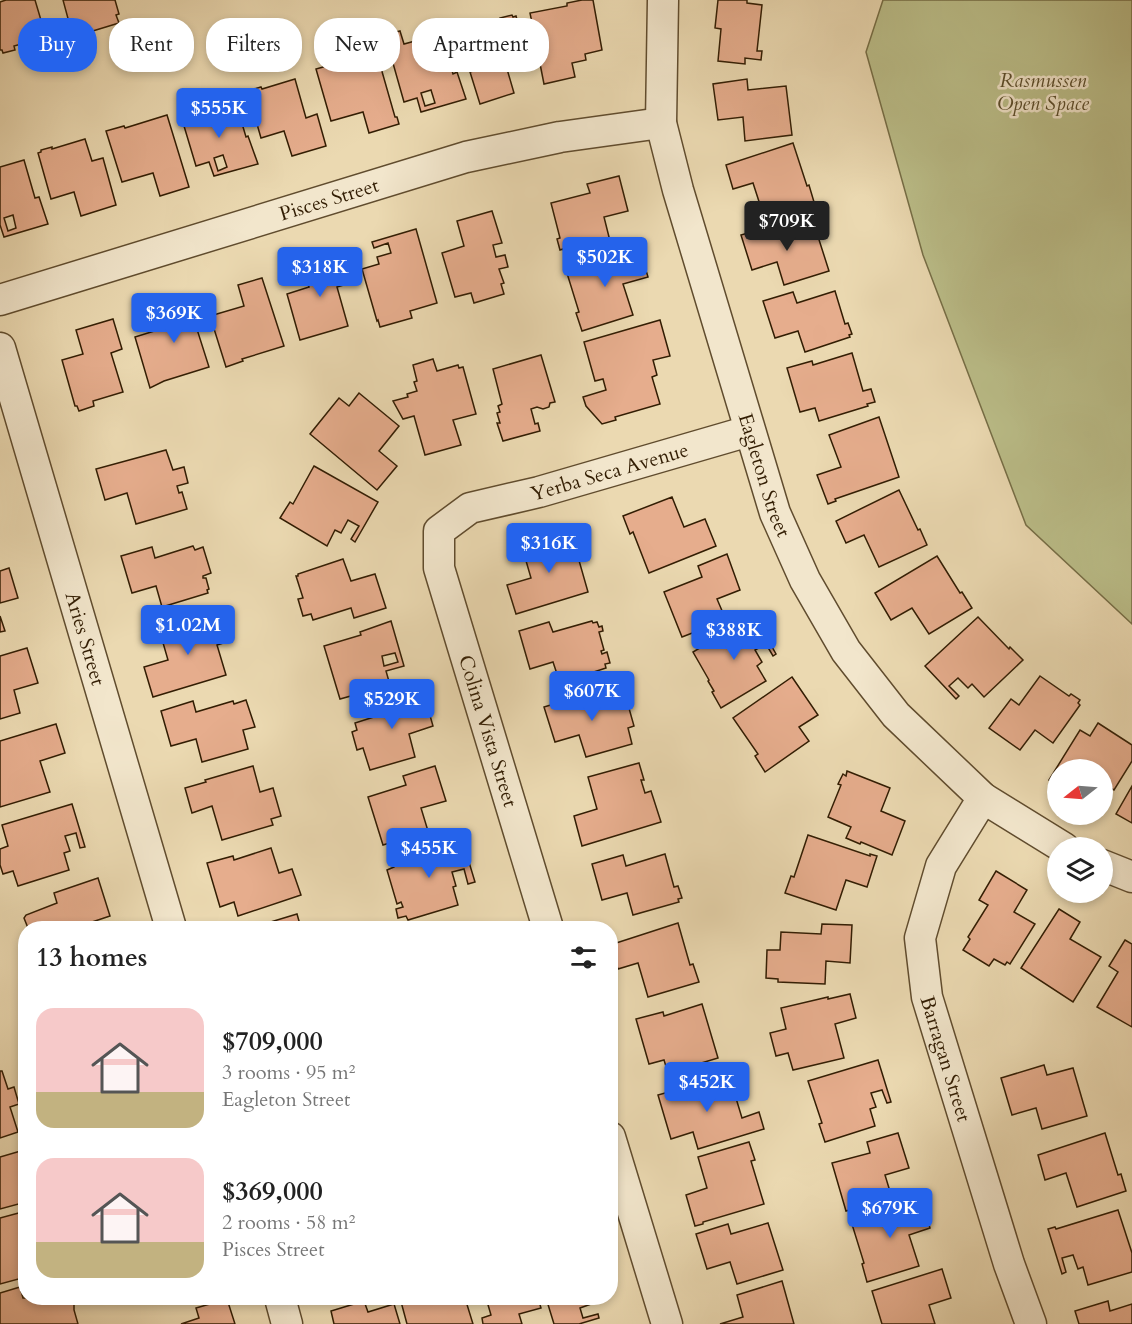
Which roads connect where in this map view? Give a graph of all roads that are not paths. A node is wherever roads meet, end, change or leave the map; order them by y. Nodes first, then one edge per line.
1 (663, 0) edge
2 (661, 123) junction
3 (0, 300) edge
4 (0, 348) edge
5 (749, 431) junction
6 (439, 531) joint
7 (983, 798) junction
8 (1047, 838) edge
9 (1113, 869) edge
10 (1132, 877) edge
11 (169, 921) edge
12 (546, 921) edge
13 (618, 1163) edge
14 (282, 1305) edge
15 (287, 1324) edge
16 (667, 1324) edge
17 (1031, 1324) edge

1 - 2 street, Eagleton Street
2 - 3 street, Pisces Street
2 - 5 street, Eagleton Street
4 - 11 street, Aries Street
5 - 6 street, Yerba Seca Avenue
5 - 7 street, Eagleton Street
6 - 12 street, Colina Vista Street
7 - 8 street, Eagleton Street
7 - 17 street, Barragan Street
9 - 10 street
13 - 16 street
14 - 15 street

